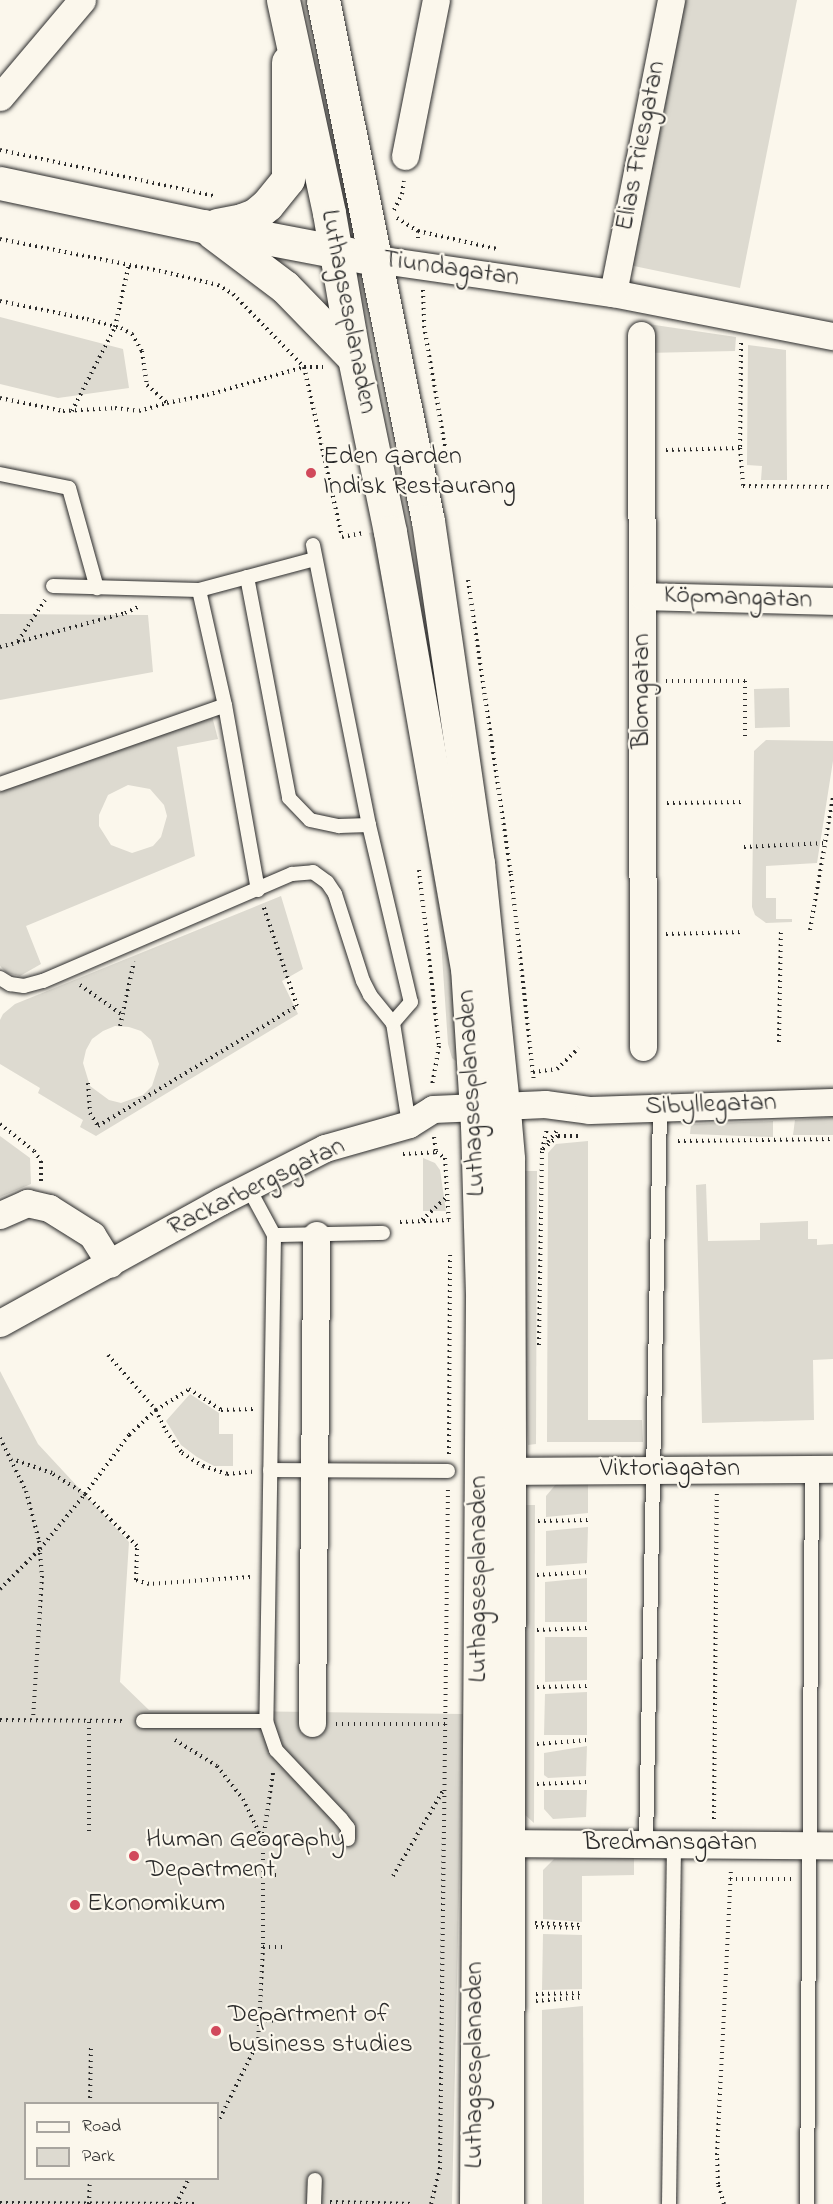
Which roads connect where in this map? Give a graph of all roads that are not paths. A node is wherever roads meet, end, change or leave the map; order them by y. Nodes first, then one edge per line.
1 (82, 0) edge
2 (323, 0) edge
3 (436, 0) edge
4 (671, 0) edge
5 (285, 10) edge
6 (0, 97) edge
7 (405, 156) road end
8 (0, 183) edge
9 (203, 226) junction
10 (336, 251) junction
11 (376, 259) junction
12 (613, 293) junction
13 (641, 335) dead end
14 (833, 336) edge
15 (336, 361) junction
16 (0, 474) edge
17 (247, 577) junction
18 (53, 586) road end
19 (98, 588) junction
20 (199, 590) junction
21 (643, 596) junction
22 (833, 602) edge
23 (225, 705) junction
24 (0, 784) edge
25 (369, 825) junction
26 (258, 890) junction
27 (0, 978) edge
28 (393, 1023) junction
29 (643, 1047) dead end
30 (833, 1102) edge
31 (490, 1115) junction
32 (660, 1121) junction
33 (409, 1124) junction
34 (248, 1187) junction
35 (0, 1215) edge
36 (383, 1233) dead end
37 (274, 1235) junction
38 (316, 1235) junction
39 (110, 1264) junction
40 (0, 1323) edge
41 (823, 1469) edge
42 (270, 1470) junction
43 (654, 1470) junction
44 (314, 1471) junction
45 (448, 1471) road end
46 (508, 1471) junction
47 (143, 1721) road end
48 (266, 1721) junction
49 (312, 1723) road end
50 (348, 1839) dead end
51 (506, 1843) junction
52 (646, 1844) junction
53 (674, 1844) junction
54 (812, 1845) edge
55 (315, 2180) dead end
56 (314, 2204) edge
57 (476, 2204) edge
58 (507, 2204) edge
59 (669, 2204) edge
60 (807, 2204) edge

1 - 6 street
2 - 11 main road, Luthagsesplanaden
3 - 7 street
4 - 12 street, Elias Friesgatan
5 - 9 main road
5 - 10 main road, Luthagsesplanaden
8 - 9 main road, Tiundagatan
9 - 10 main road, Tiundagatan
9 - 15 main road
10 - 11 main road, Tiundagatan
10 - 15 main road, Luthagsesplanaden
11 - 12 street, Tiundagatan
11 - 31 main road, Luthagsesplanaden
12 - 14 street, Tiundagatan
13 - 21 street, Blomgatan
15 - 31 main road, Luthagsesplanaden
16 - 19 lane
17 - 20 lane
17 - 25 lane
17 - 25 lane
18 - 19 lane
19 - 20 lane
20 - 23 lane
21 - 22 street, Köpmangatan
21 - 29 street, Blomgatan
23 - 24 lane
23 - 26 lane
25 - 28 lane
26 - 27 lane
26 - 28 lane
28 - 33 lane
30 - 32 street, Sibyllegatan
31 - 32 street, Sibyllegatan
31 - 33 street, Rackarbergsgatan
31 - 46 main road, Luthagsesplanaden
31 - 57 main road, Luthagsesplanaden
32 - 43 lane
33 - 34 street, Rackarbergsgatan
34 - 37 lane
34 - 39 street, Rackarbergsgatan
35 - 39 street
36 - 38 lane
37 - 38 lane
37 - 42 lane
38 - 44 street
39 - 40 street, Rackarbergsgatan
41 - 43 street, Viktoriagatan
41 - 54 lane
42 - 44 lane
42 - 48 lane
43 - 46 street, Viktoriagatan
43 - 52 lane
44 - 45 lane
44 - 49 street
46 - 51 main road, Luthagsesplanaden
47 - 48 lane
48 - 50 lane
51 - 52 street, Bredmansgatan
51 - 58 main road, Luthagsesplanaden
52 - 53 street, Bredmansgatan
53 - 54 street, Bredmansgatan
53 - 59 lane
54 - 60 lane
55 - 56 lane

